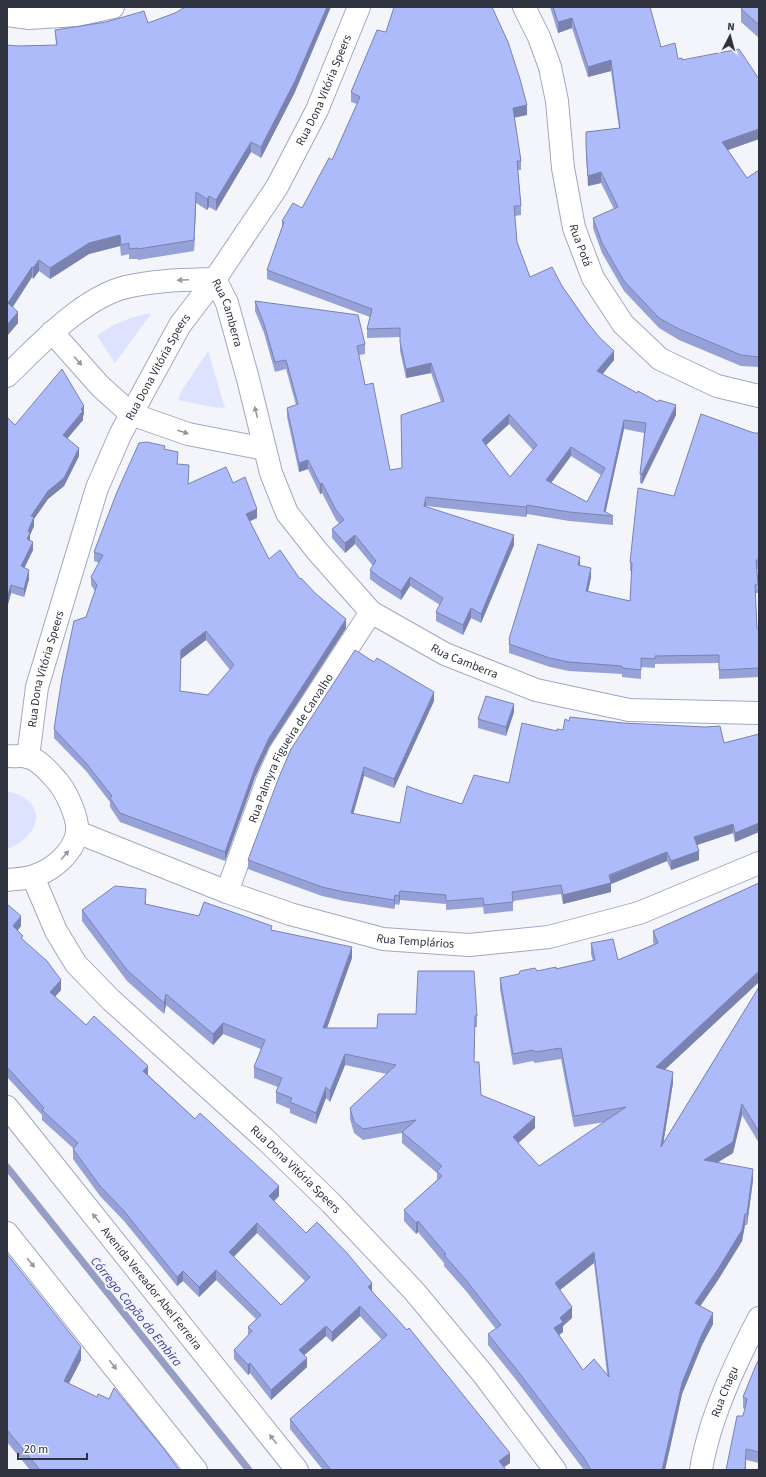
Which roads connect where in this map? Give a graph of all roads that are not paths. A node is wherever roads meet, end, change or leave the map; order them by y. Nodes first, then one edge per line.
1 (113, 7) edge
2 (359, 7) edge
3 (524, 7) edge
4 (7, 15) edge
5 (215, 278) junction
6 (52, 332) junction
7 (7, 376) edge
8 (759, 396) edge
9 (132, 414) junction
10 (265, 449) junction
11 (371, 612) junction
12 (759, 713) edge
13 (18, 757) edge
14 (77, 832) junction
15 (759, 863) edge
16 (33, 877) junction
17 (7, 880) edge
18 (227, 892) junction
19 (7, 1107) edge
20 (7, 1233) edge
21 (759, 1318) edge
22 (196, 1470) edge
23 (297, 1470) edge
24 (555, 1470) edge
25 (701, 1470) edge

1 - 4 street
2 - 5 street, Rua Dona Vitória Speers
3 - 8 street, Rua Potá
5 -> 6 street, Rua Camberra
5 - 9 street, Rua Dona Vitória Speers
10 -> 5 street, Rua Camberra
6 - 7 street, Rua Camberra
6 -> 9 street
9 -> 10 street
9 - 13 street, Rua Dona Vitória Speers
10 - 11 street, Rua Camberra
11 - 12 street, Rua Camberra
11 - 18 street, Rua Palmyra Figueira de Carvalho
13 - 14 street
16 -> 14 street
14 - 18 street, Rua Templários
15 - 18 street, Rua Templários
16 - 17 street
16 - 24 street, Rua Dona Vitória Speers
23 -> 19 street, Avenida Vereador Abel Ferreira
20 -> 22 street
21 - 25 street, Rua Chagu

